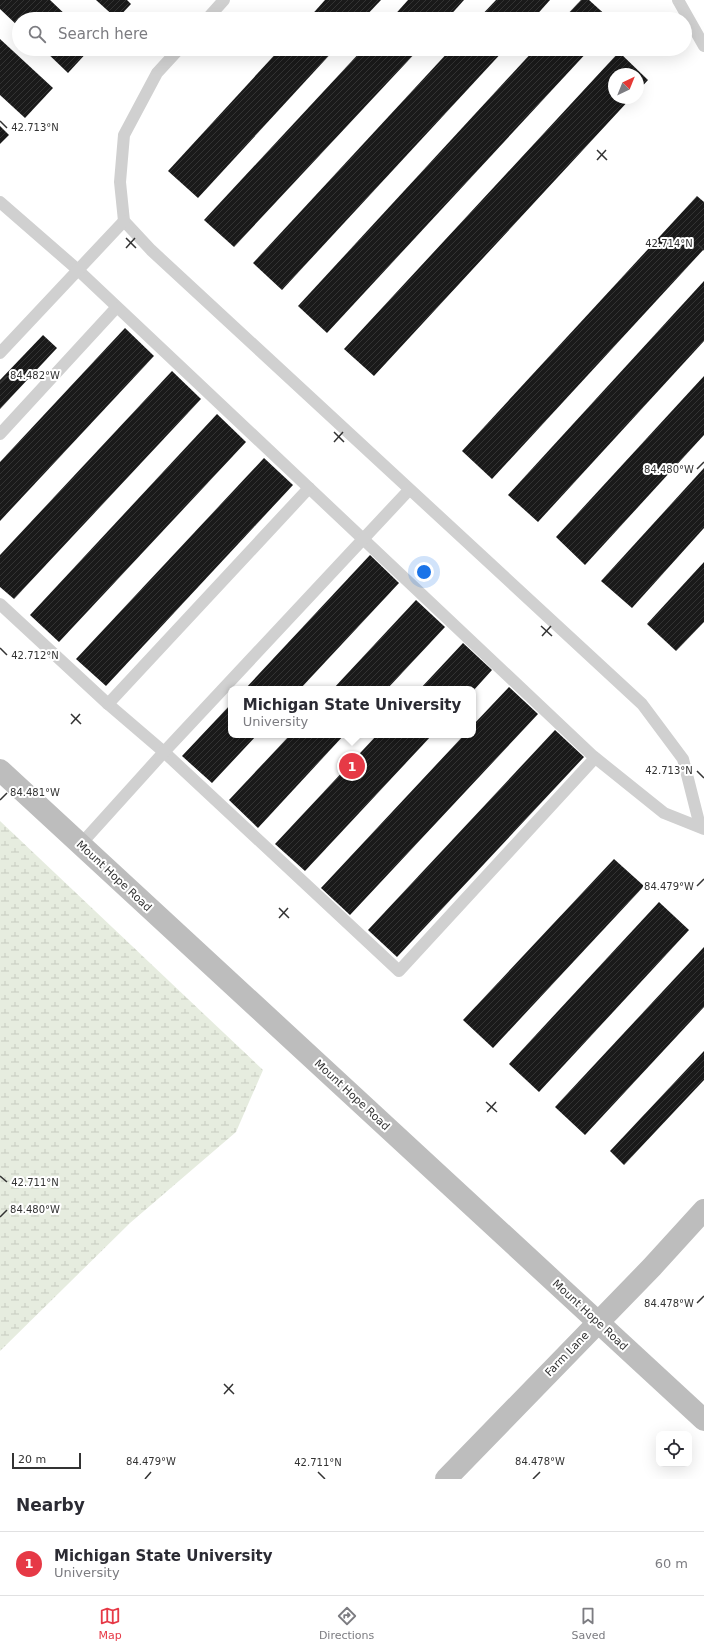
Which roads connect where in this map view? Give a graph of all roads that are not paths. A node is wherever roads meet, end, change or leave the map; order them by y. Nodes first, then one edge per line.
1 (224, 0) edge
2 (678, 0) edge
3 (213, 12) edge
4 (685, 12) edge
5 (692, 25) edge
6 (704, 46) edge
7 (173, 56) edge
8 (0, 202) edge
9 (124, 221) junction
10 (78, 270) junction
11 (116, 308) junction
12 (0, 353) edge
13 (0, 434) edge
14 (309, 488) junction
15 (410, 490) junction
16 (363, 539) junction
17 (0, 604) edge
18 (108, 704) junction
19 (164, 752) junction
20 (595, 758) junction
21 (0, 770) edge
22 (702, 828) edge
23 (80, 845) junction
24 (704, 1210) edge
25 (598, 1322) junction
26 (704, 1420) edge
27 (446, 1479) edge

1 - 3 lane
2 - 4 lane
5 - 6 lane
7 - 9 lane
8 - 10 lane
9 - 10 lane
9 - 15 lane
10 - 11 lane
10 - 12 lane
11 - 13 lane
11 - 14 lane
14 - 16 lane
14 - 18 lane
15 - 16 lane
15 - 22 lane
16 - 19 lane
16 - 20 lane
17 - 18 lane
18 - 19 lane
19 - 20 lane
19 - 23 lane
20 - 22 lane
21 - 23 street, Mount Hope Road
23 - 25 street, Mount Hope Road
24 - 25 street, Farm Lane
25 - 26 street, Mount Hope Road
25 - 27 street, Farm Lane

